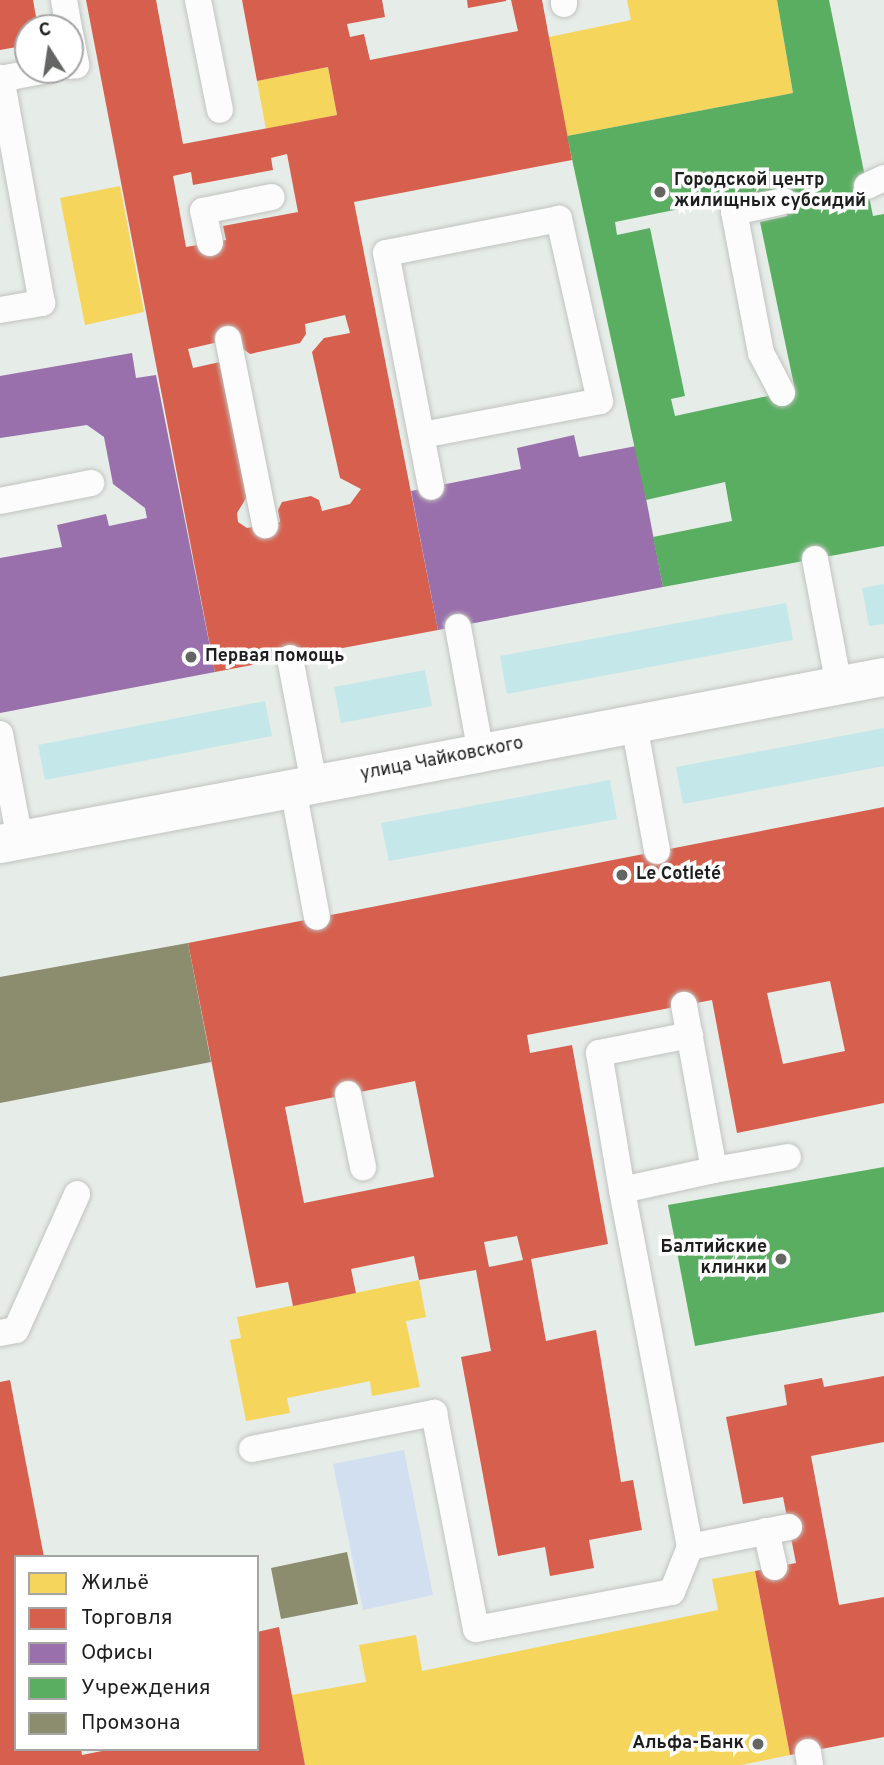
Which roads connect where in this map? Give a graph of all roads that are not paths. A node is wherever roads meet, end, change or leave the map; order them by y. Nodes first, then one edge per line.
1 (198, 0) edge
2 (1, 79) edge
3 (219, 110) dead end
4 (272, 197) dead end
5 (784, 201) dead end
6 (209, 243) dead end
7 (0, 310) edge
8 (228, 340) dead end
9 (782, 393) dead end
10 (422, 435) junction
11 (91, 483) dead end
12 (431, 487) dead end
13 (0, 501) edge
14 (265, 525) dead end
15 (815, 559) dead end
16 (457, 627) dead end
17 (290, 658) dead end
18 (884, 677) edge
19 (839, 685) junction
20 (634, 724) junction
21 (0, 734) edge
22 (481, 753) junction
23 (303, 786) junction
24 (10, 842) edge
25 (657, 850) dead end
26 (317, 917) dead end
27 (684, 1005) dead end
28 (690, 1035) junction
29 (348, 1094) dead end
30 (788, 1157) dead end
31 (363, 1167) dead end
32 (714, 1170) junction
33 (622, 1190) junction
34 (77, 1194) dead end
35 (0, 1333) edge
36 (252, 1449) dead end
37 (690, 1547) junction
38 (774, 1567) dead end

1 - 3 lane
2 - 7 lane
4 - 6 lane
5 - 9 lane
8 - 14 lane
10 - 10 lane
10 - 12 lane
11 - 13 lane
15 - 19 lane
16 - 22 lane
17 - 23 lane
18 - 19 street, улица Чайковского
19 - 20 street, улица Чайковского
20 - 22 street, улица Чайковского
20 - 25 lane
21 - 24 lane
22 - 23 street, улица Чайковского
23 - 24 street, улица Чайковского
23 - 26 lane
27 - 28 lane
28 - 32 lane
28 - 33 lane
29 - 31 lane
30 - 32 lane
32 - 33 lane
33 - 37 lane
34 - 35 lane
36 - 37 lane
37 - 38 lane

